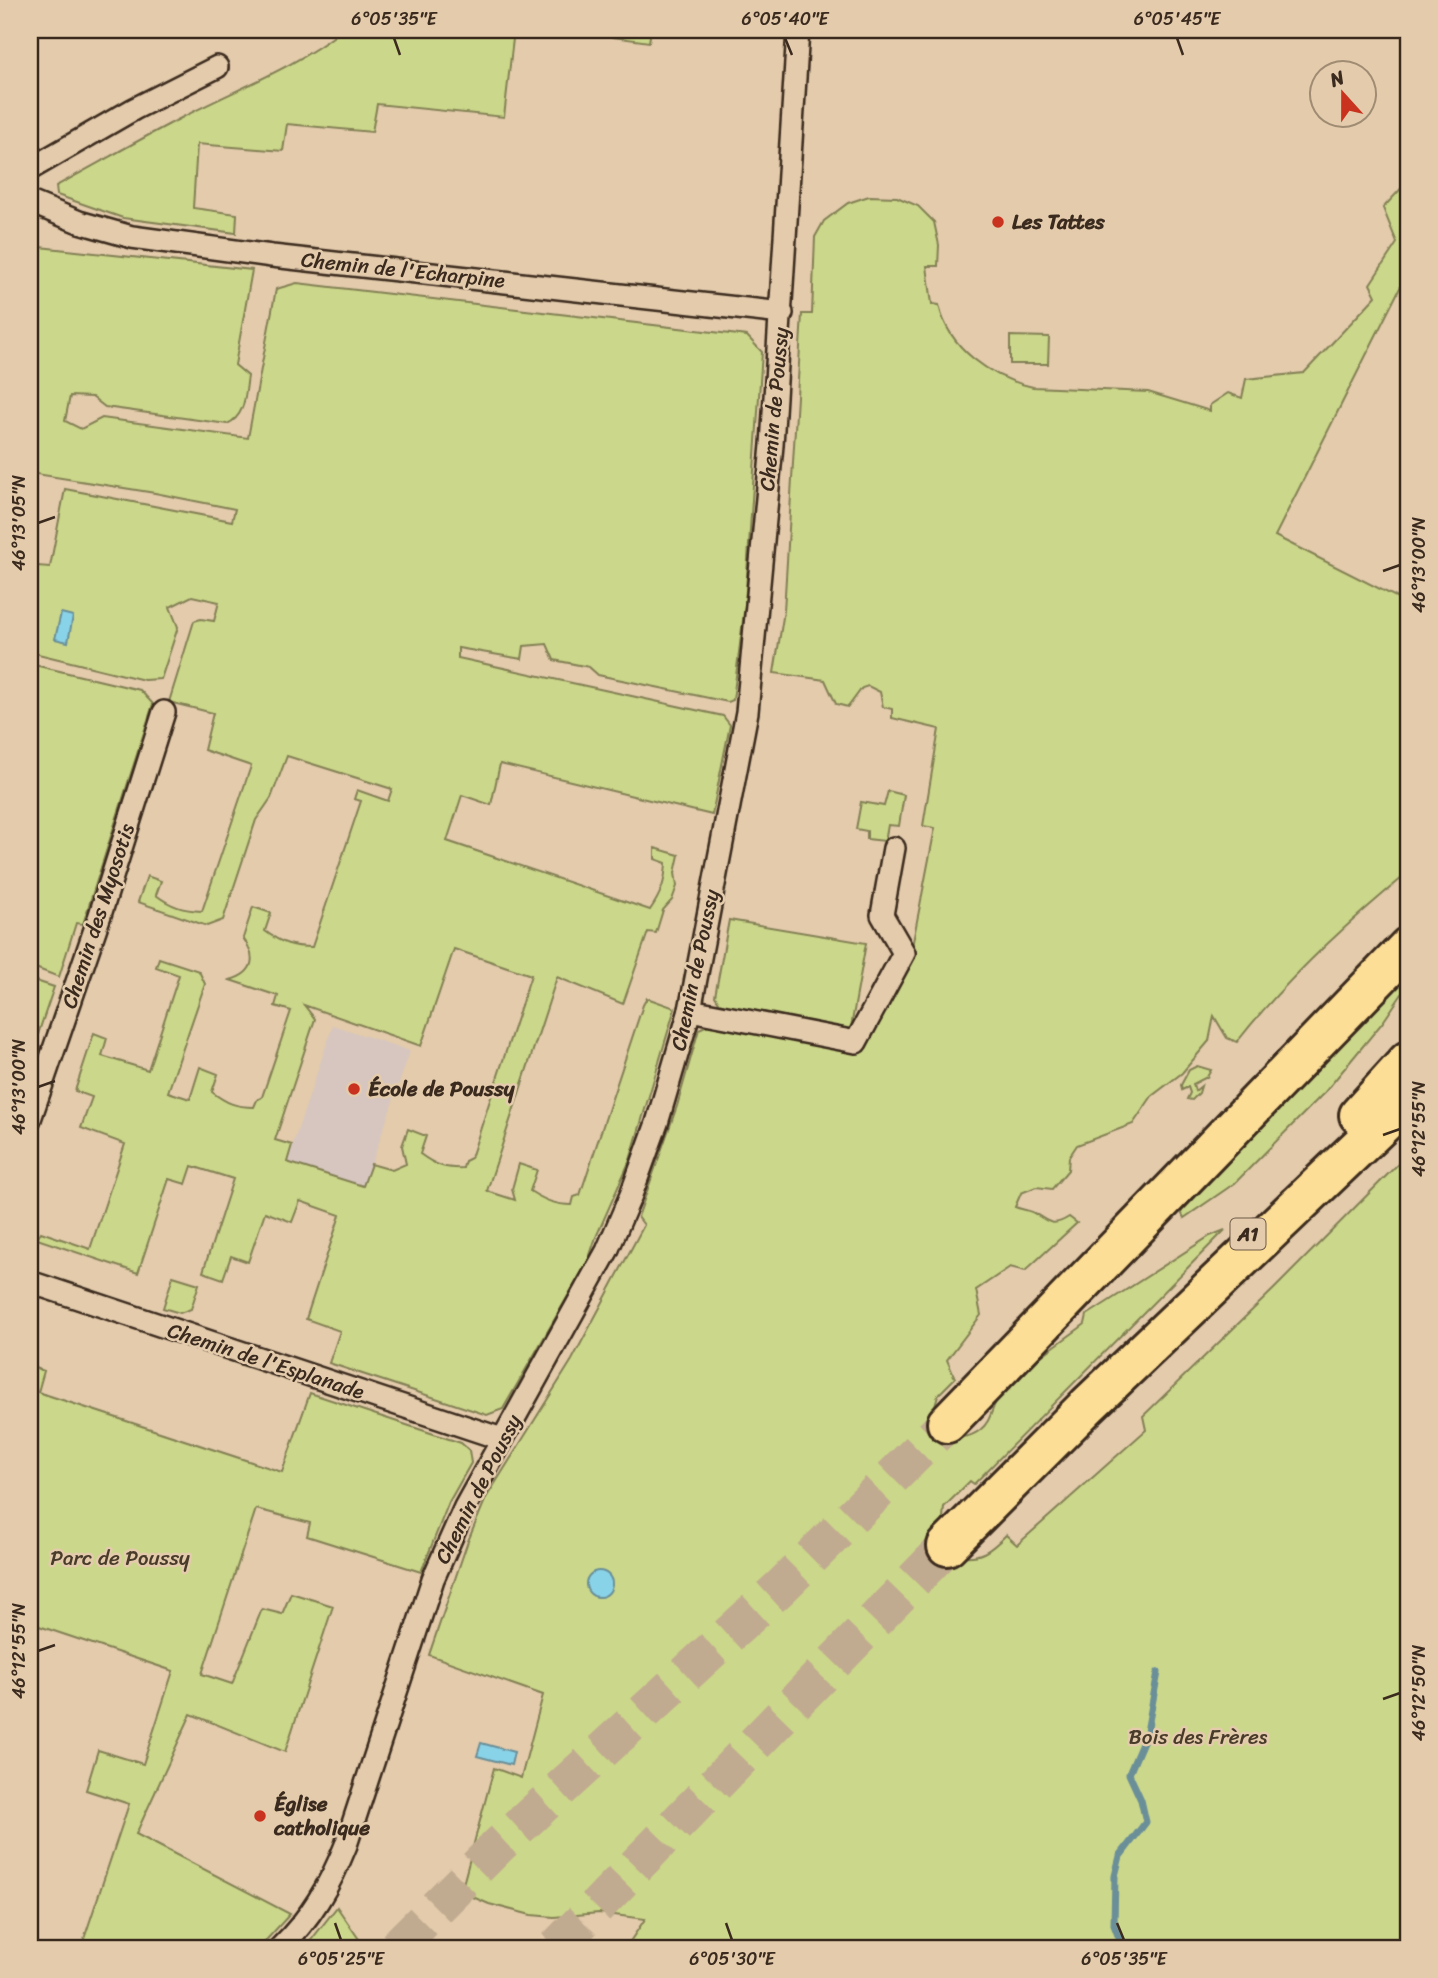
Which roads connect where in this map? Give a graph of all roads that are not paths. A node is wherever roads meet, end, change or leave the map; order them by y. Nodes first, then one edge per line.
1 (799, 30) edge
2 (217, 67) dead end
3 (30, 169) edge
4 (30, 202) edge
5 (782, 313) junction
6 (164, 712) dead end
7 (894, 848) dead end
8 (1408, 947) edge
9 (690, 1010) junction
10 (1408, 1061) edge
11 (1408, 1100) edge
12 (30, 1119) edge
13 (30, 1282) edge
14 (1087, 1406) junction
15 (947, 1423) tunnel mouth
16 (502, 1439) junction
17 (947, 1546) tunnel mouth
18 (280, 1948) edge

1 - 5 street, Chemin de Poussy
2 - 3 street
4 - 5 street, Chemin de l'Echarpine
5 - 9 street, Chemin de Poussy
6 - 12 street, Chemin des Myosotis
7 - 9 street
8 - 15 highway
9 - 16 street, Chemin de Poussy
10 - 14 highway, A1
11 - 14 highway
13 - 16 street, Chemin de l'Esplanade
14 - 17 highway, A1
16 - 18 street, Chemin de Poussy

